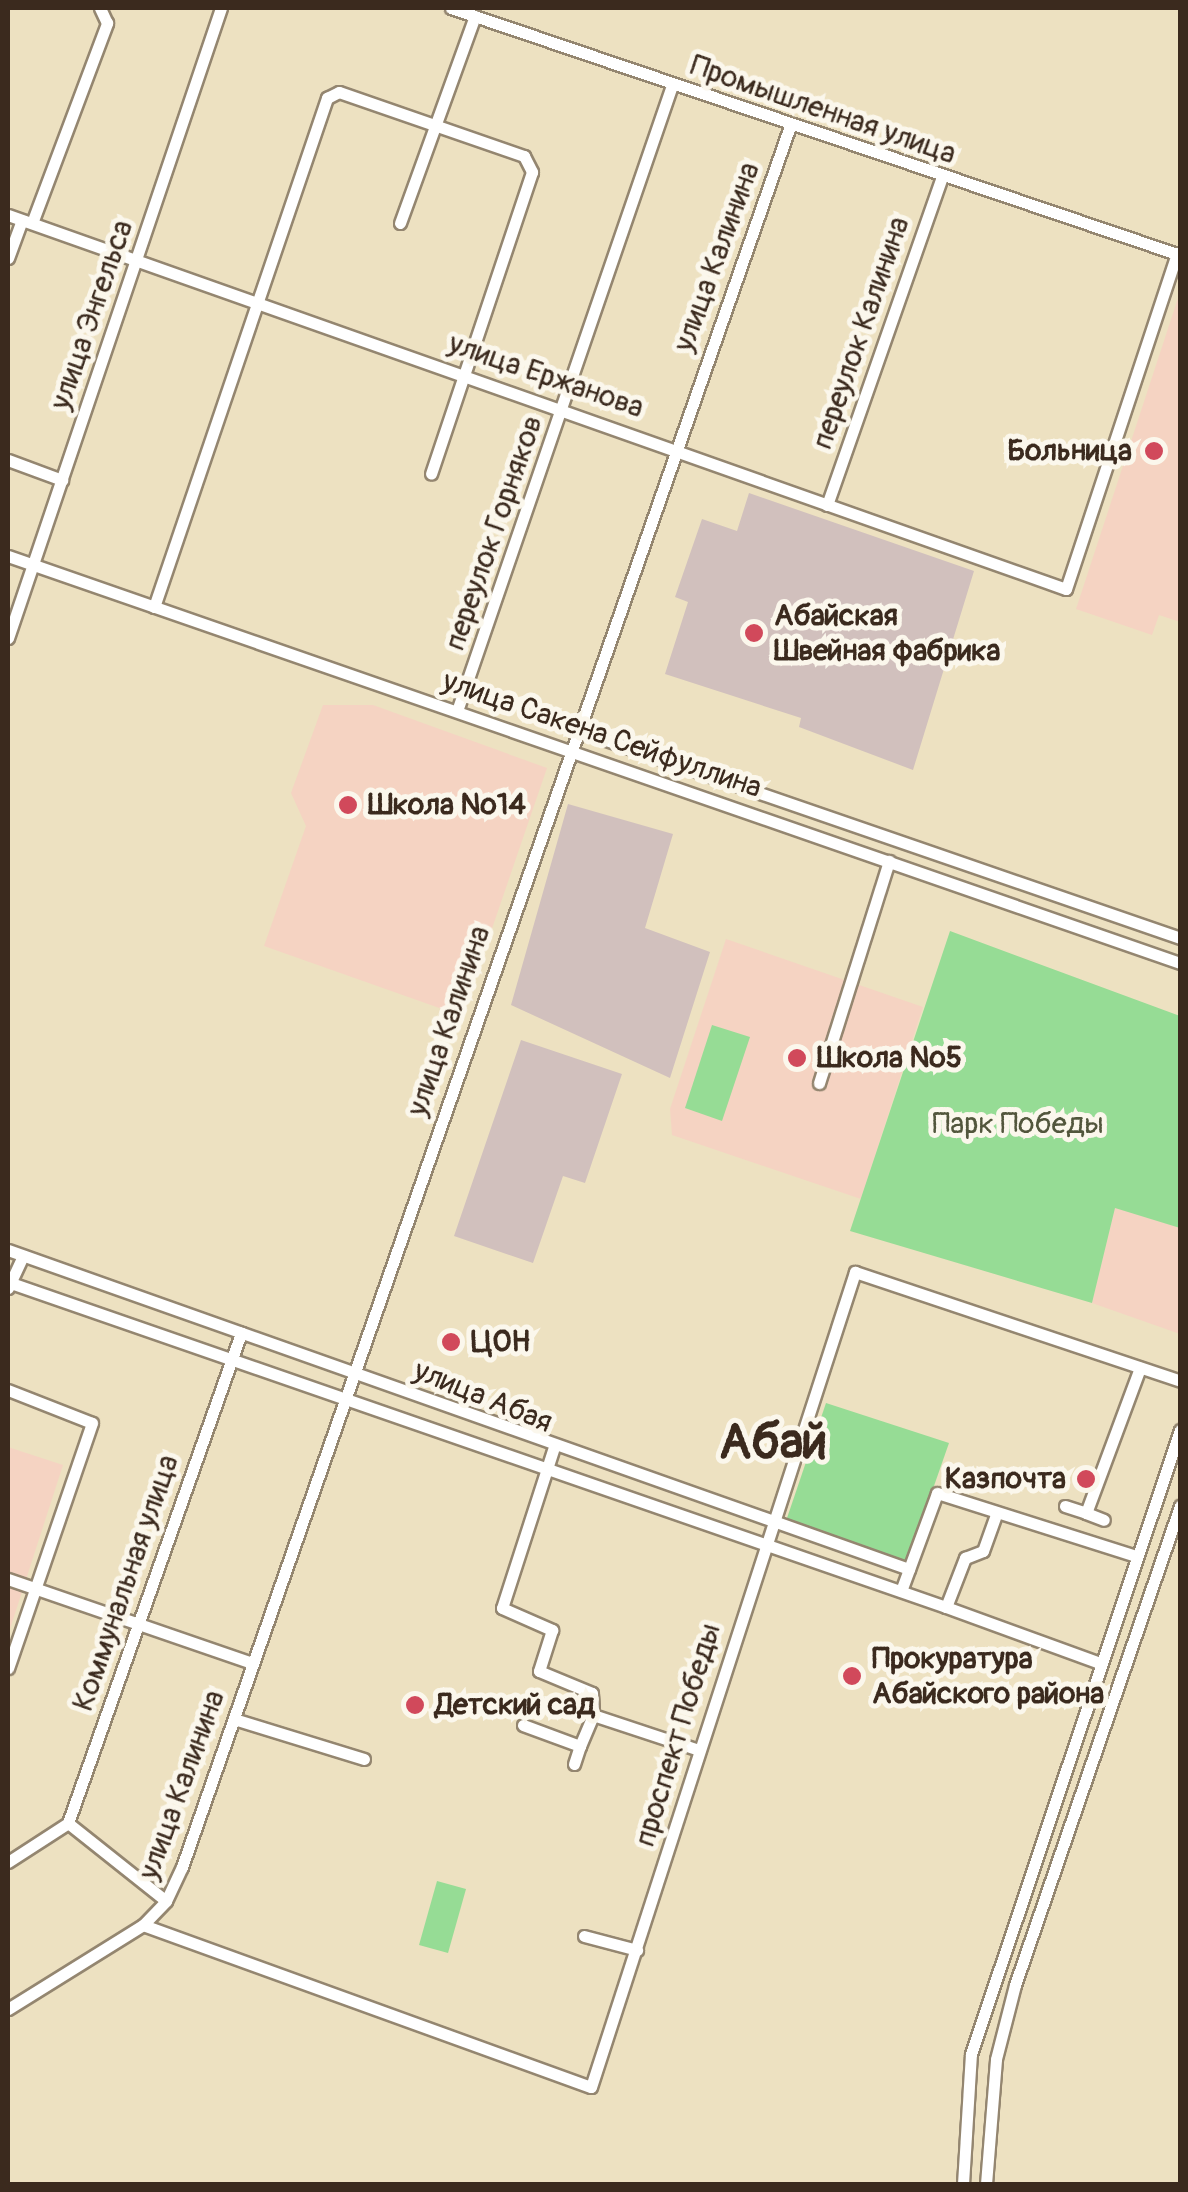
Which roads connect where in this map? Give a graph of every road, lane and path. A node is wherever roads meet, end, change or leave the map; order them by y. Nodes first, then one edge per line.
1 (100, 8) edge
2 (221, 8) edge
3 (451, 8) edge
4 (474, 16) junction
5 (672, 85) junction
6 (436, 126) junction
7 (790, 126) junction
8 (942, 177) junction
9 (8, 214) edge
10 (27, 221) junction
11 (400, 224) dead end
12 (1179, 254) edge
13 (8, 258) edge
14 (138, 260) junction
15 (255, 300) junction
16 (464, 374) junction
17 (563, 409) junction
18 (676, 448) junction
19 (8, 460) edge
20 (431, 474) dead end
21 (62, 480) junction
22 (827, 506) junction
23 (8, 556) edge
24 (33, 565) junction
25 (154, 608) junction
26 (8, 638) edge
27 (458, 712) junction
28 (580, 731) junction
29 (569, 750) junction
30 (888, 862) junction
31 (1082, 904) junction
32 (1076, 926) junction
33 (1180, 938) edge
34 (1180, 963) edge
35 (819, 1083) dead end
36 (8, 1250) edge
37 (23, 1256) junction
38 (8, 1285) edge
39 (241, 1333) junction
40 (232, 1360) junction
41 (1140, 1368) junction
42 (354, 1372) junction
43 (1180, 1382) edge
44 (8, 1390) edge
45 (344, 1399) junction
46 (1180, 1430) edge
47 (554, 1447) junction
48 (546, 1471) junction
49 (1065, 1506) dead end
50 (1180, 1506) edge
51 (997, 1512) junction
52 (1086, 1513) junction
53 (1104, 1520) dead end
54 (770, 1524) junction
55 (762, 1548) junction
56 (1133, 1563) junction
57 (909, 1568) junction
58 (1155, 1577) junction
59 (8, 1578) edge
60 (34, 1588) junction
61 (901, 1592) junction
62 (946, 1607) junction
63 (138, 1623) junction
64 (252, 1663) junction
65 (1100, 1663) junction
66 (8, 1668) edge
67 (1093, 1683) junction
68 (1117, 1690) junction
69 (593, 1715) junction
70 (234, 1718) junction
71 (524, 1725) dead end
72 (580, 1746) junction
73 (333, 1749) junction
74 (699, 1750) junction
75 (364, 1759) dead end
76 (328, 1763) dead end
77 (574, 1764) dead end
78 (68, 1823) junction
79 (8, 1862) edge
80 (166, 1901) junction
81 (143, 1925) junction
82 (584, 1936) dead end
83 (637, 1950) junction
84 (992, 1980) junction
85 (1016, 1985) junction
86 (8, 2009) edge
87 (962, 2184) edge
88 (986, 2184) edge

1 - 10 street
2 - 14 street, улица Энгельса
3 - 4 street, Промышленная улица
4 - 5 street, Промышленная улица
4 - 6 street
5 - 7 street, Промышленная улица
5 - 17 street, переулок Горняков
6 - 11 street
6 - 15 street
6 - 16 street
7 - 8 street, Промышленная улица
7 - 18 street, улица Калинина
8 - 12 street, Промышленная улица
8 - 22 street, переулок Калинина
9 - 10 street, улица Ержанова
10 - 13 street
10 - 14 street, улица Ержанова
12 - 22 street, улица Ержанова
14 - 15 street, улица Ержанова
14 - 21 street, улица Энгельса
15 - 16 street, улица Ержанова
15 - 25 street
16 - 17 street, улица Ержанова
16 - 20 street
17 - 18 street, улица Ержанова
17 - 27 street, переулок Горняков
18 - 22 street, улица Ержанова
18 - 28 street, улица Калинина
19 - 21 street
21 - 24 street, улица Энгельса
23 - 24 street, улица Сакена Сейфуллина
24 - 25 street, улица Сакена Сейфуллина
24 - 26 street, улица Энгельса
25 - 27 street, улица Сакена Сейфуллина
27 - 29 street, улица Сакена Сейфуллина
28 - 29 street, улица Калинина
28 - 31 street, улица Сакена Сейфуллина
29 - 30 street, улица Сакена Сейфуллина
29 - 42 street, улица Калинина
30 - 32 street, улица Сакена Сейфуллина
30 - 35 street
31 - 32 street
31 - 33 street, улица Сакена Сейфуллина
32 - 34 street, улица Сакена Сейфуллина
36 - 37 street, улица Абая
37 - 38 street
37 - 39 street, улица Абая
38 - 40 street, улица Абая
39 - 40 street, Коммунальная улица
39 - 42 street, улица Абая
40 - 45 street, улица Абая
40 - 63 street, Коммунальная улица
41 - 43 street, проспект Победы
41 - 52 street
41 - 54 street, проспект Победы
42 - 45 street, улица Калинина
42 - 47 street, улица Абая
44 - 60 street
45 - 48 street, улица Абая
45 - 64 street, улица Калинина
46 - 56 street
47 - 48 street, улица Абая
47 - 54 street
48 - 55 street
48 - 69 street
49 - 52 street
50 - 58 street
51 - 56 street
51 - 57 street
51 - 62 street
52 - 53 street
54 - 55 street, проспект Победы
54 - 57 street
55 - 61 street
55 - 74 street, проспект Победы
56 - 58 street
56 - 65 street
57 - 61 street
58 - 68 street
59 - 60 street
60 - 63 street
60 - 66 street
61 - 62 street
62 - 65 street
63 - 64 street
63 - 78 street, Коммунальная улица
64 - 70 street, улица Калинина
65 - 67 street
67 - 68 street
67 - 84 street
68 - 85 street
69 - 72 street
69 - 74 street
70 - 73 street
70 - 80 street, улица Калинина
71 - 72 street
72 - 77 street
73 - 75 street
73 - 76 street
74 - 83 street, проспект Победы
78 - 79 street
78 - 80 street
80 - 81 street, улица Калинина
81 - 83 street, проспект Победы
81 - 86 street, улица Калинина
82 - 83 street
84 - 85 street
84 - 87 street
85 - 88 street

